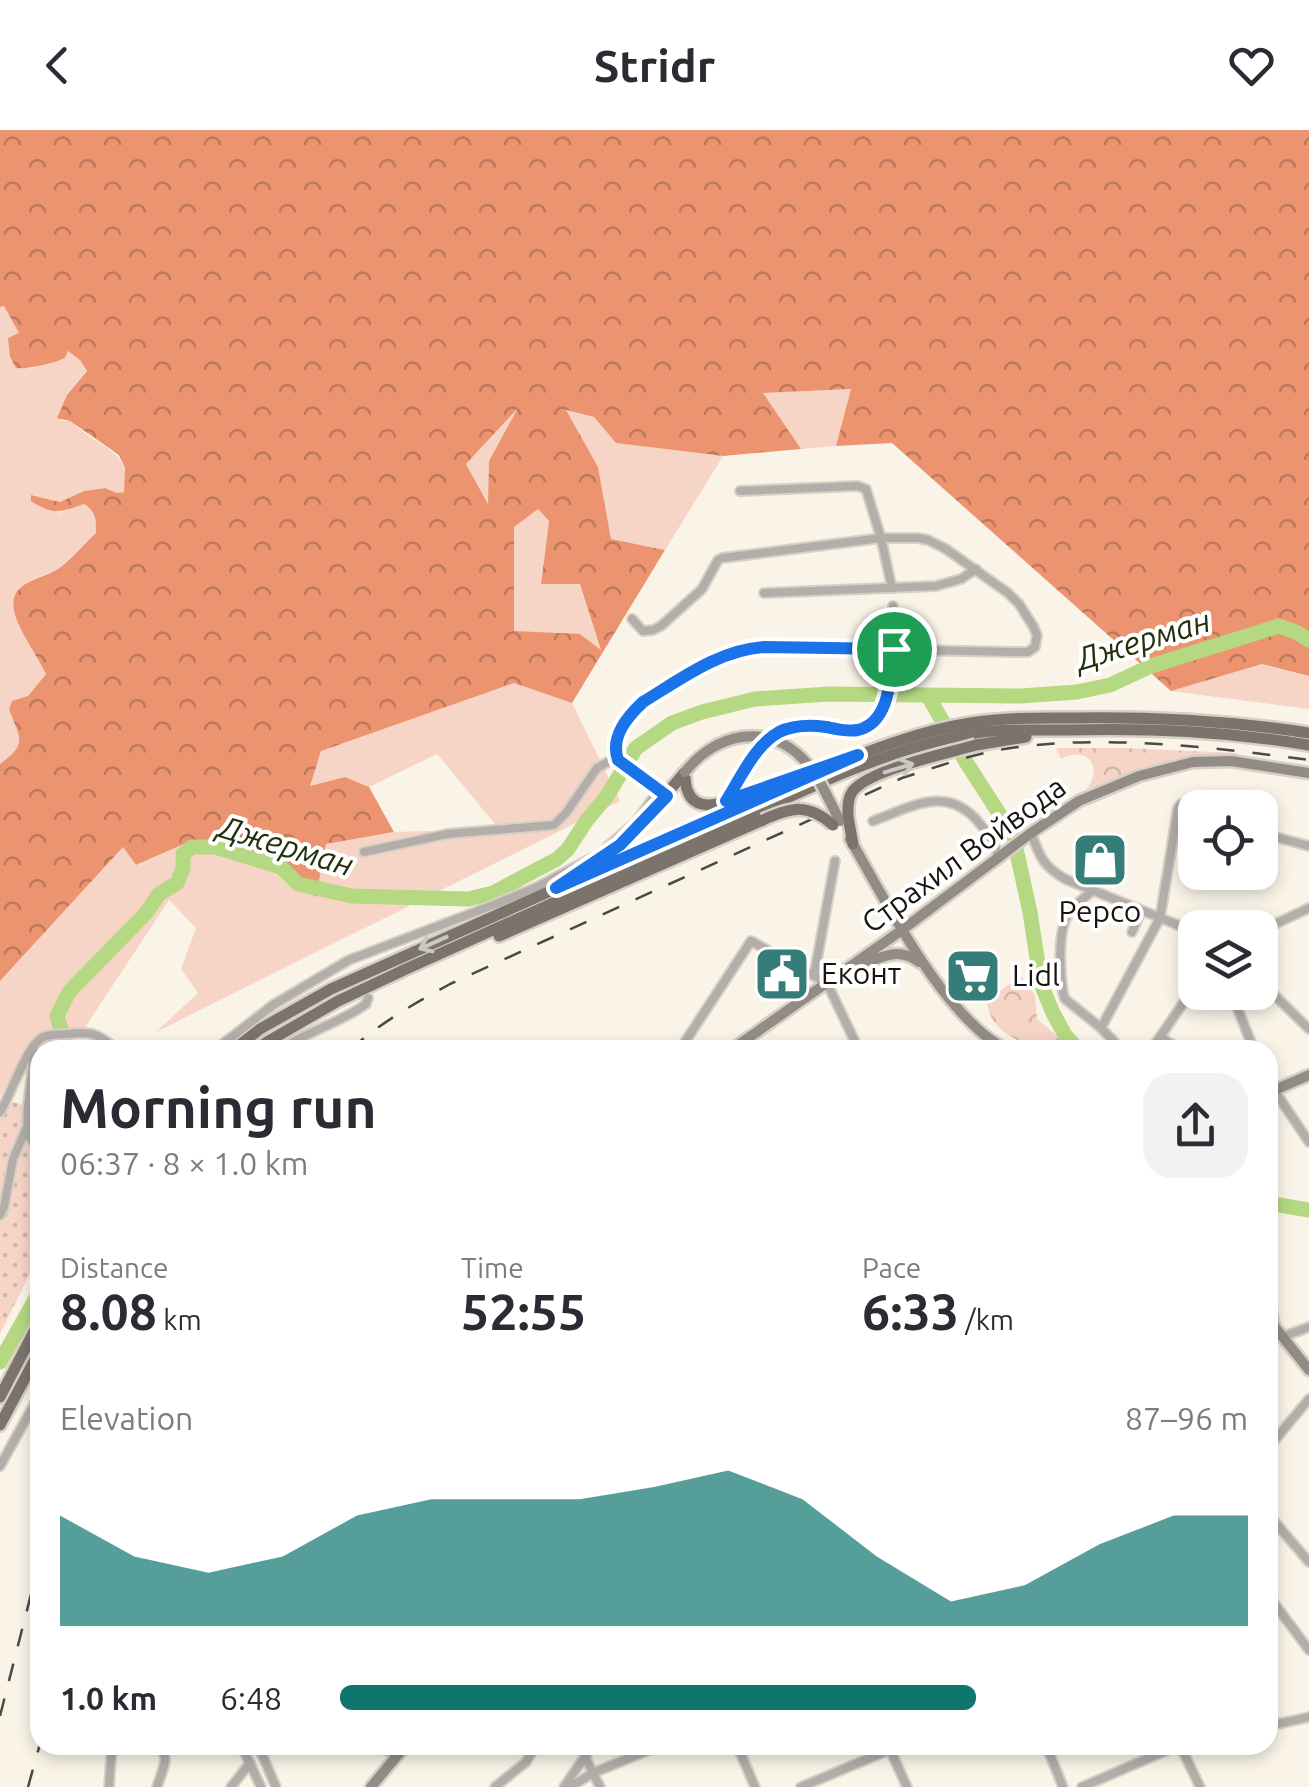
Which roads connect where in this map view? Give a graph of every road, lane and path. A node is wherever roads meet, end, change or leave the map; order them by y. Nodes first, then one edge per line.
1 (740, 491) dead end
2 (881, 538) junction
3 (976, 569) junction
4 (892, 588) junction
5 (764, 594) dead end
6 (892, 606) dead end
7 (632, 619) dead end
8 (894, 649) junction
9 (1309, 733) edge
10 (944, 734) junction
11 (970, 734) junction
12 (1309, 744) edge
13 (858, 755) junction
14 (618, 758) junction
15 (685, 772) junction
16 (1309, 773) edge
17 (658, 791) junction
18 (689, 797) junction
19 (726, 801) junction
20 (1178, 808) edge
21 (874, 820) dead end
22 (840, 821) junction
23 (1026, 837) junction
24 (1278, 838) edge
25 (853, 844) joint
26 (1309, 846) edge
27 (364, 852) dead end
28 (1001, 856) junction
29 (836, 861) dead end
30 (556, 888) junction
31 (1092, 891) junction
32 (1309, 908) edge
33 (1141, 911) junction
34 (1160, 918) junction
35 (1278, 923) edge
36 (1178, 925) edge
37 (902, 930) junction
38 (1132, 932) dead end
39 (349, 960) junction
40 (926, 966) junction
41 (354, 970) dead end
42 (842, 973) junction
43 (396, 974) junction
44 (814, 976) junction
45 (827, 983) junction
46 (368, 998) dead end
47 (1278, 998) edge
48 (1179, 1010) edge
49 (1239, 1010) edge
50 (1101, 1028) junction
51 (1309, 1029) edge
52 (1160, 1037) junction
53 (38, 1040) edge
54 (106, 1040) edge
55 (227, 1040) edge
56 (245, 1040) edge
57 (270, 1040) edge
58 (298, 1040) edge
59 (686, 1040) edge
60 (745, 1040) edge
61 (854, 1040) edge
62 (990, 1040) edge
63 (1112, 1040) edge
64 (1158, 1040) edge
65 (1165, 1040) edge
66 (1250, 1040) edge
67 (30, 1052) edge
68 (1309, 1075) edge
69 (1278, 1088) edge
70 (1278, 1100) edge
71 (30, 1106) edge
72 (0, 1112) edge
73 (28, 1124) junction
74 (30, 1137) edge
75 (1309, 1142) edge
76 (0, 1215) edge
77 (1309, 1327) edge
78 (1278, 1332) edge
79 (1282, 1338) junction
80 (30, 1339) edge
81 (30, 1369) edge
82 (1309, 1370) edge
83 (0, 1397) edge
84 (1309, 1399) edge
85 (30, 1412) edge
86 (0, 1425) edge
87 (1278, 1436) edge
88 (0, 1466) edge
89 (1278, 1526) edge
90 (1309, 1562) edge
91 (1278, 1608) edge
92 (1309, 1650) edge
93 (1309, 1717) edge
94 (1278, 1724) edge
95 (111, 1755) edge
96 (165, 1755) edge
97 (246, 1755) edge
98 (263, 1755) edge
99 (398, 1755) edge
100 (530, 1755) edge
101 (637, 1755) edge
102 (742, 1755) edge
103 (873, 1755) edge
104 (892, 1755) edge
105 (1050, 1755) edge
106 (1157, 1755) edge
107 (1185, 1755) edge
108 (585, 1757) joint
109 (250, 1763) junction
110 (593, 1773) junction
111 (272, 1776) junction
112 (161, 1785) edge
113 (108, 1787) edge
114 (231, 1787) edge
115 (262, 1787) edge
116 (276, 1787) edge
117 (371, 1787) edge
118 (496, 1787) edge
119 (567, 1787) edge
120 (600, 1787) edge
121 (756, 1787) edge
122 (801, 1787) edge
123 (907, 1787) edge
124 (1063, 1787) edge
125 (1082, 1787) edge
126 (1200, 1787) edge

1 - 2 street
2 - 3 street
2 - 4 street
2 - 7 street
3 - 4 street
3 - 8 street
4 - 5 street
6 - 8 street
8 - 14 street
8 - 19 main road
9 - 11 main road
10 - 11 main road
10 - 13 main road
10 - 43 main road
11 - 12 main road
22 -> 11 main road, bridge
13 - 19 main road
13 - 30 main road
14 - 17 street
14 - 27 street
15 - 17 main road
15 - 18 main road
15 - 22 street, bridge
16 - 23 street, Страхил Войвода
17 - 18 main road
17 - 30 main road
17 - 39 street
18 - 19 main road
20 - 34 street
21 - 28 street
22 - 25 main road
22 - 43 main road, bridge
23 - 28 street, Страхил Войвода
23 - 31 street
24 - 26 street
25 - 37 street
28 - 37 street, Страхил Войвода
29 - 44 street
30 -> 56 main road
31 - 33 street
31 - 50 street
32 - 35 street
33 - 34 street
33 - 38 street
34 - 36 street
34 - 50 street
37 - 40 street
37 - 42 street, Страхил Войвода
39 - 41 street
39 - 55 street
40 - 42 street
40 - 62 street
42 - 45 street, Страхил Войвода
43 - 57 main road
44 - 45 street
44 - 59 street
45 - 60 street, Страхил Войвода
45 - 61 street
46 - 58 street
47 - 51 street
48 - 52 street
49 - 66 street
50 - 63 street
52 - 64 street
52 - 65 street
53 - 54 street
67 - 72 street
68 - 69 street
70 - 75 street
71 - 73 street
73 - 74 street
73 - 76 street
77 - 79 street
78 - 79 street
79 - 82 street
80 - 83 main road
81 - 86 main road
84 - 87 street
85 - 88 street
89 - 90 street
91 - 92 street
93 - 94 street
95 - 113 street
96 - 112 street
97 - 109 street
98 - 111 street
99 - 117 street
100 - 118 street
101 - 110 street
102 - 121 street
103 - 122 street
104 - 123 street
105 - 124 street
106 - 125 street
107 - 126 street
108 - 110 street
108 - 119 street
109 - 114 street
109 - 115 street
110 - 119 street
110 - 120 street
111 - 115 street
111 - 116 street

